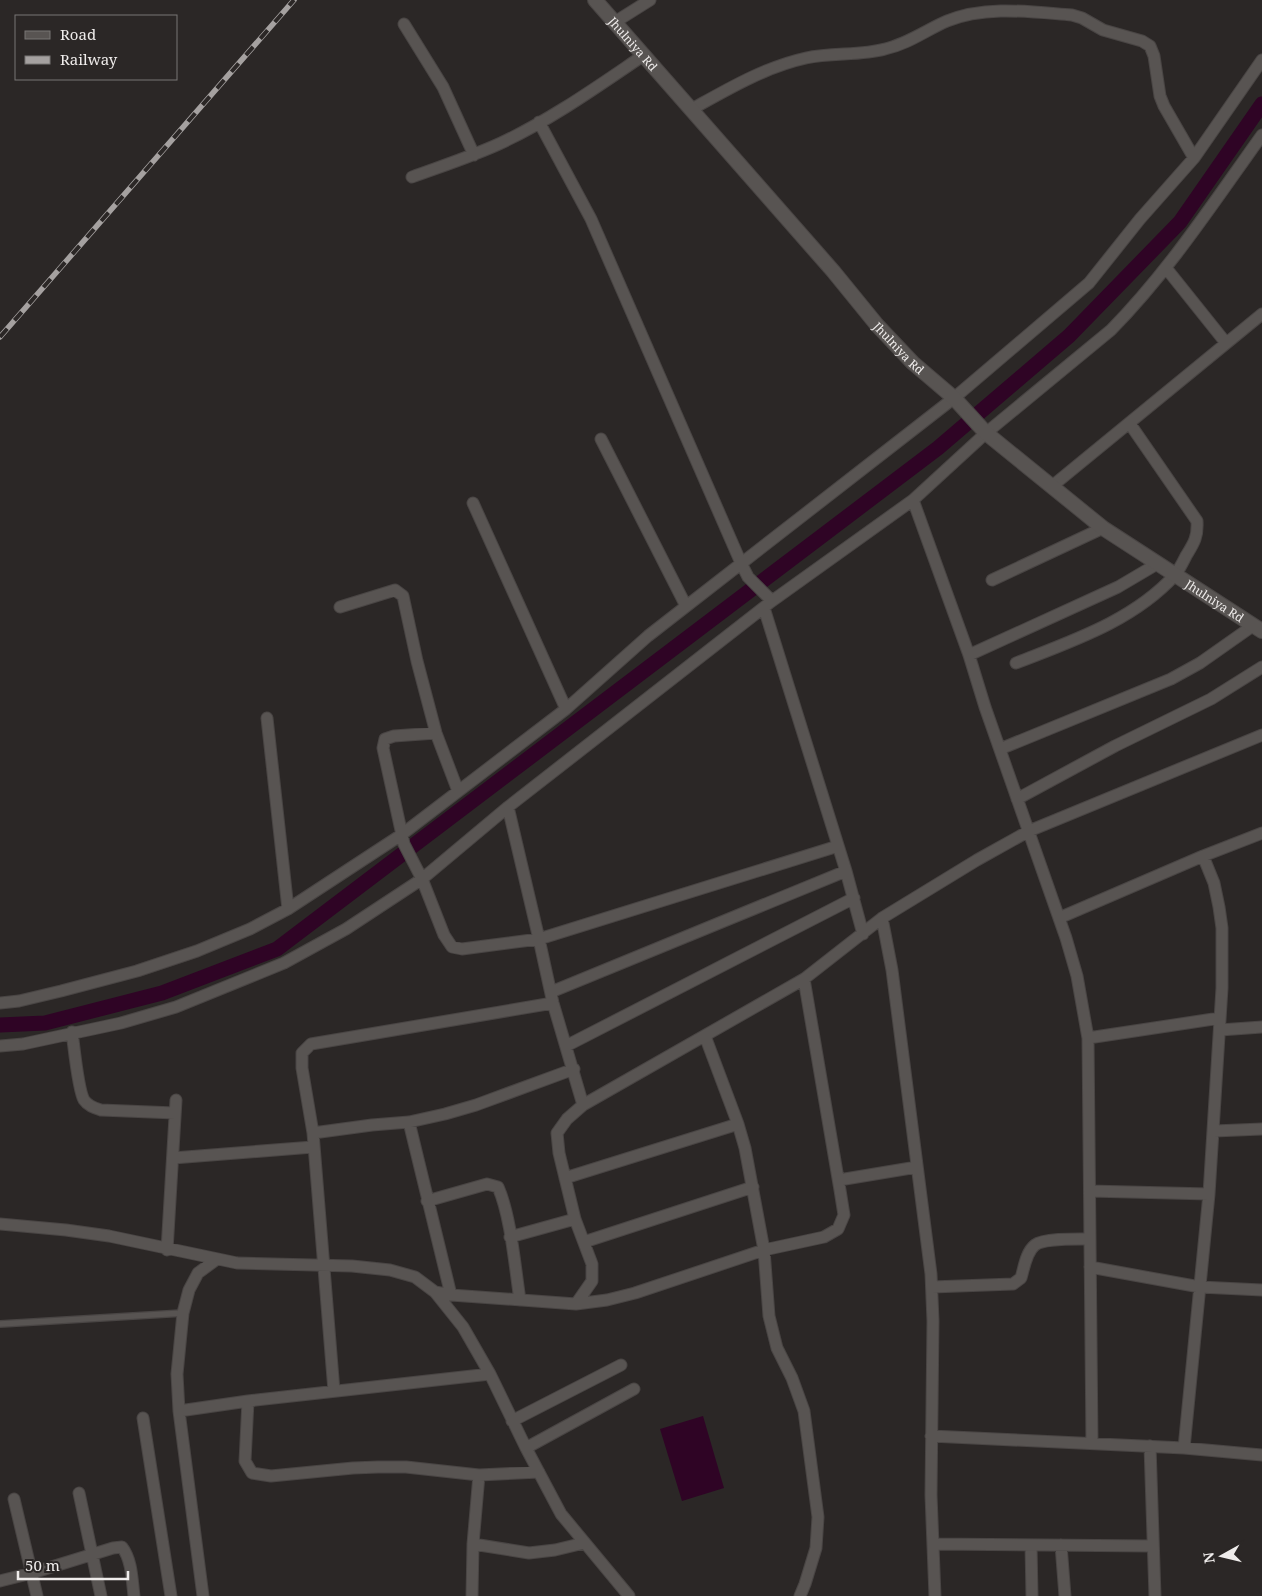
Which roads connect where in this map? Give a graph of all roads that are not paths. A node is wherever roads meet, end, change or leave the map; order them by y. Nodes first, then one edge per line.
1 (596, 0) edge
2 (650, 0) edge
3 (615, 22) junction
4 (404, 24) dead end
5 (644, 55) junction
6 (1262, 60) edge
7 (692, 109) junction
8 (539, 122) junction
9 (1262, 135) edge
10 (474, 155) junction
11 (1194, 158) junction
12 (412, 177) dead end
13 (1166, 268) junction
14 (1262, 314) edge
15 (1226, 343) junction
16 (954, 398) junction
17 (1130, 424) junction
18 (982, 429) junction
19 (601, 439) dead end
20 (1051, 487) junction
21 (913, 500) junction
22 (473, 503) dead end
23 (1103, 528) junction
24 (741, 563) junction
25 (1157, 564) junction
26 (1176, 574) junction
27 (992, 580) dead end
28 (767, 601) junction
29 (686, 606) junction
30 (340, 607) dead end
31 (1258, 628) edge
32 (969, 655) junction
33 (1016, 663) dead end
34 (1262, 667) edge
35 (566, 709) junction
36 (267, 718) dead end
37 (436, 733) junction
38 (1262, 735) edge
39 (1000, 749) junction
40 (458, 791) junction
41 (1017, 798) junction
42 (508, 807) junction
43 (1029, 831) junction
44 (1262, 833) edge
45 (403, 840) junction
46 (838, 846) junction
47 (1203, 856) junction
48 (846, 871) junction
49 (419, 874) junction
50 (854, 898) junction
51 (288, 909) junction
52 (882, 918) junction
53 (1060, 918) junction
54 (863, 934) junction
55 (539, 939) junction
56 (804, 979) junction
57 (552, 997) junction
58 (0, 1003) edge
59 (1220, 1024) junction
60 (1262, 1027) edge
61 (72, 1032) junction
62 (705, 1036) junction
63 (1088, 1038) junction
64 (0, 1046) edge
65 (566, 1046) junction
66 (574, 1069) junction
67 (176, 1100) dead end
68 (583, 1105) junction
69 (175, 1113) junction
70 (409, 1122) junction
71 (738, 1124) junction
72 (1262, 1129) edge
73 (1214, 1132) junction
74 (313, 1133) junction
75 (313, 1147) junction
76 (173, 1158) junction
77 (917, 1167) junction
78 (565, 1178) junction
79 (839, 1180) junction
80 (753, 1187) junction
81 (1090, 1191) junction
82 (1210, 1194) junction
83 (427, 1201) junction
84 (575, 1219) junction
85 (0, 1224) edge
86 (510, 1237) junction
87 (1090, 1239) junction
88 (584, 1242) junction
89 (167, 1250) junction
90 (764, 1250) junction
91 (217, 1258) junction
92 (324, 1265) junction
93 (1090, 1267) junction
94 (932, 1287) junction
95 (1200, 1287) junction
96 (1262, 1290) edge
97 (435, 1292) junction
98 (451, 1295) junction
99 (520, 1300) junction
100 (576, 1304) junction
101 (183, 1313) junction
102 (0, 1324) edge
103 (621, 1366) dead end
104 (490, 1374) junction
105 (634, 1389) dead end
106 (334, 1391) junction
107 (248, 1400) junction
108 (179, 1411) junction
109 (143, 1418) dead end
110 (512, 1421) junction
111 (931, 1436) junction
112 (1092, 1443) junction
113 (1150, 1446) junction
114 (526, 1448) junction
115 (1184, 1448) junction
116 (1262, 1455) edge
117 (539, 1472) junction
118 (479, 1475) junction
119 (79, 1493) dead end
120 (14, 1499) dead end
121 (584, 1543) junction
122 (473, 1544) junction
123 (933, 1544) junction
124 (1031, 1545) junction
125 (1061, 1545) junction
126 (1152, 1546) junction
127 (94, 1555) junction
128 (32, 1573) junction
129 (0, 1581) edge
130 (38, 1596) edge
131 (101, 1596) edge
132 (134, 1596) edge
133 (171, 1596) edge
134 (203, 1596) edge
135 (472, 1596) edge
136 (629, 1596) edge
137 (800, 1596) edge
138 (935, 1596) edge
139 (1032, 1596) edge
140 (1065, 1596) edge
141 (1155, 1596) edge

1 - 3 street, Jhulniya Rd
2 - 3 street
3 - 5 street, Jhulniya Rd
4 - 10 street
5 - 7 street, Jhulniya Rd
5 - 8 street
6 - 11 street
7 - 11 street
7 - 16 street, Jhulniya Rd
8 - 10 street
8 - 24 street
9 - 13 street
10 - 12 street
11 - 16 street
13 - 15 street
13 - 18 street
14 - 15 street
15 - 17 street
16 - 18 street, Jhulniya Rd
16 - 24 street
17 - 20 street
17 - 26 street
18 - 20 street, Jhulniya Rd
18 - 21 street
19 - 29 street
20 - 23 street, Jhulniya Rd
21 - 28 street
21 - 32 street
22 - 35 street
23 - 25 street, Jhulniya Rd
23 - 27 street
24 - 28 street
24 - 29 street
25 - 26 street, Jhulniya Rd
25 - 32 street
26 - 31 street, Jhulniya Rd
26 - 33 street
28 - 42 street
28 - 46 street
29 - 35 street
30 - 37 street
31 - 39 street
32 - 39 street
34 - 41 street
35 - 40 street
36 - 51 street
37 - 40 street
37 - 45 street
38 - 43 street
39 - 41 street
40 - 45 street
41 - 43 street
42 - 49 street
42 - 55 street
43 - 52 street
43 - 53 street
44 - 47 street
45 - 49 street
45 - 51 street
46 - 48 street
46 - 55 street
47 - 53 street
47 - 59 street
48 - 50 street
48 - 57 street
49 - 55 street
49 - 61 street
50 - 54 street
50 - 65 street
51 - 58 street
52 - 54 street
52 - 77 street
53 - 63 street
54 - 56 street
55 - 57 street
56 - 62 street
56 - 79 street
57 - 65 street
57 - 74 street
59 - 60 street
59 - 63 street
59 - 73 street
61 - 64 street
61 - 69 street
62 - 68 street
62 - 71 street
63 - 81 street
65 - 66 street
66 - 68 street
66 - 70 street
67 - 69 street
68 - 78 street
69 - 76 street
70 - 74 street
70 - 83 street
71 - 78 street
71 - 80 street
72 - 73 street
73 - 82 street
74 - 75 street
75 - 76 street
75 - 92 street
76 - 89 street
77 - 79 street
77 - 94 street
78 - 84 street
79 - 90 street
80 - 88 street
80 - 90 street
81 - 82 street
81 - 87 street
82 - 95 street
83 - 86 street
83 - 98 street
84 - 86 street
84 - 88 street
85 - 89 street
86 - 99 street
87 - 93 street
87 - 94 street
88 - 100 street
89 - 91 street
90 - 100 street
90 - 137 street
91 - 92 street
91 - 101 street
92 - 97 street
92 - 106 street
93 - 95 street
93 - 112 street
94 - 111 street
95 - 96 street
95 - 115 street
97 - 98 street
97 - 104 street
98 - 99 street
99 - 100 street
101 - 102 lane
101 - 108 street
103 - 110 street
104 - 106 street
104 - 110 street
105 - 114 street
106 - 107 street
107 - 108 street
107 - 118 street
108 - 134 street
109 - 133 street
110 - 114 street
111 - 112 street
111 - 123 street
112 - 113 street
113 - 115 street
113 - 126 street
114 - 117 street
115 - 116 street
117 - 118 street
117 - 121 street
118 - 122 street
119 - 127 street
120 - 128 street
121 - 122 street
121 - 136 street
122 - 135 street
123 - 124 street
123 - 138 street
124 - 125 street
124 - 139 street
125 - 126 street
125 - 140 street
126 - 141 street
127 - 128 street
127 - 131 street
127 - 132 street
128 - 129 street
128 - 130 street

